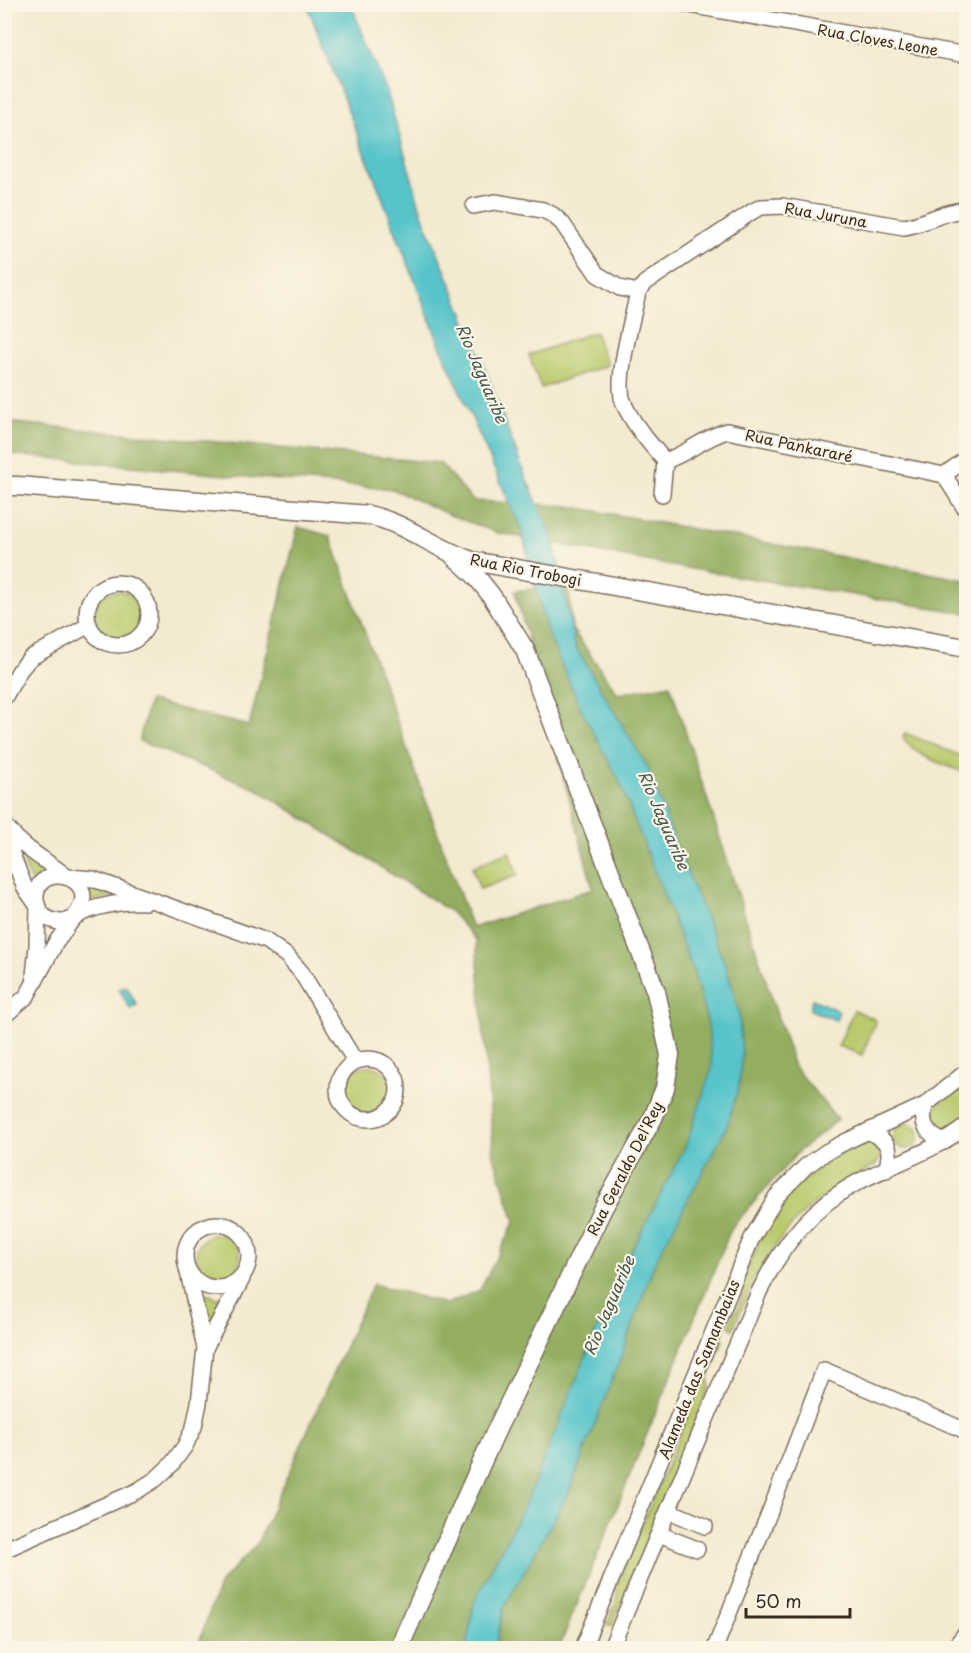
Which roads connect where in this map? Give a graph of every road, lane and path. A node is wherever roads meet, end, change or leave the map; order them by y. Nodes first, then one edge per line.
1 (684, 4) edge
2 (966, 55) edge
3 (474, 206) dead end
4 (966, 210) edge
5 (638, 292) junction
6 (966, 459) edge
7 (665, 461) junction
8 (944, 475) junction
9 (9, 485) edge
10 (662, 494) dead end
11 (966, 510) edge
12 (453, 555) junction
13 (89, 626) junction
14 (966, 648) edge
15 (4, 698) edge
16 (5, 824) edge
17 (67, 877) junction
18 (154, 903) junction
19 (37, 906) junction
20 (75, 916) junction
21 (33, 982) junction
22 (4, 1016) edge
23 (355, 1061) junction
24 (966, 1072) edge
25 (925, 1105) junction
26 (966, 1126) edge
27 (868, 1131) junction
28 (944, 1142) junction
29 (886, 1170) junction
30 (188, 1268) junction
31 (245, 1273) junction
32 (716, 1327) junction
33 (740, 1337) junction
34 (206, 1348) junction
35 (966, 1431) edge
36 (669, 1511) junction
37 (705, 1526) dead end
38 (659, 1534) junction
39 (697, 1549) dead end
40 (4, 1550) edge
41 (591, 1629) junction
42 (966, 1635) edge
43 (613, 1644) edge
44 (716, 1644) edge
45 (400, 1648) edge
46 (583, 1648) edge
47 (956, 1648) edge

1 - 2 street, Rua Cloves Leone
3 - 5 street
4 - 5 street, Rua Juruna
5 - 7 street
6 - 8 street
7 - 8 street, Rua Pankararé
7 - 10 street
8 - 11 street
9 - 12 main road, Rua Rio Trobogi
12 - 14 main road, Rua Rio Trobogi
12 - 45 main road, Rua Geraldo Del'Rey
13 - 13 street
13 - 15 street
16 - 17 street
16 - 19 street
17 - 18 street
17 - 19 street
17 - 20 street
18 - 20 street
18 - 23 street
19 - 20 street
19 - 21 street
20 - 21 street
21 - 22 street
23 - 23 street
24 - 25 street, Alameda das Samambaias
25 - 27 street, Alameda das Samambaias
25 - 28 street
26 - 28 street, Alameda das Samambaias
27 - 29 street
27 - 32 street, Alameda das Samambaias
28 - 29 street, Alameda das Samambaias
29 - 33 street, Alameda das Samambaias
30 - 31 street
30 - 31 street
30 - 34 street
31 - 34 street
32 - 33 street
32 - 41 street, Alameda das Samambaias
33 - 36 street, Alameda das Samambaias
34 - 40 street
35 - 44 street
36 - 37 street
36 - 38 street, Alameda das Samambaias
38 - 39 street
38 - 43 street, Alameda das Samambaias
41 - 43 street
41 - 46 street, Alameda das Samambaias
42 - 47 main road

